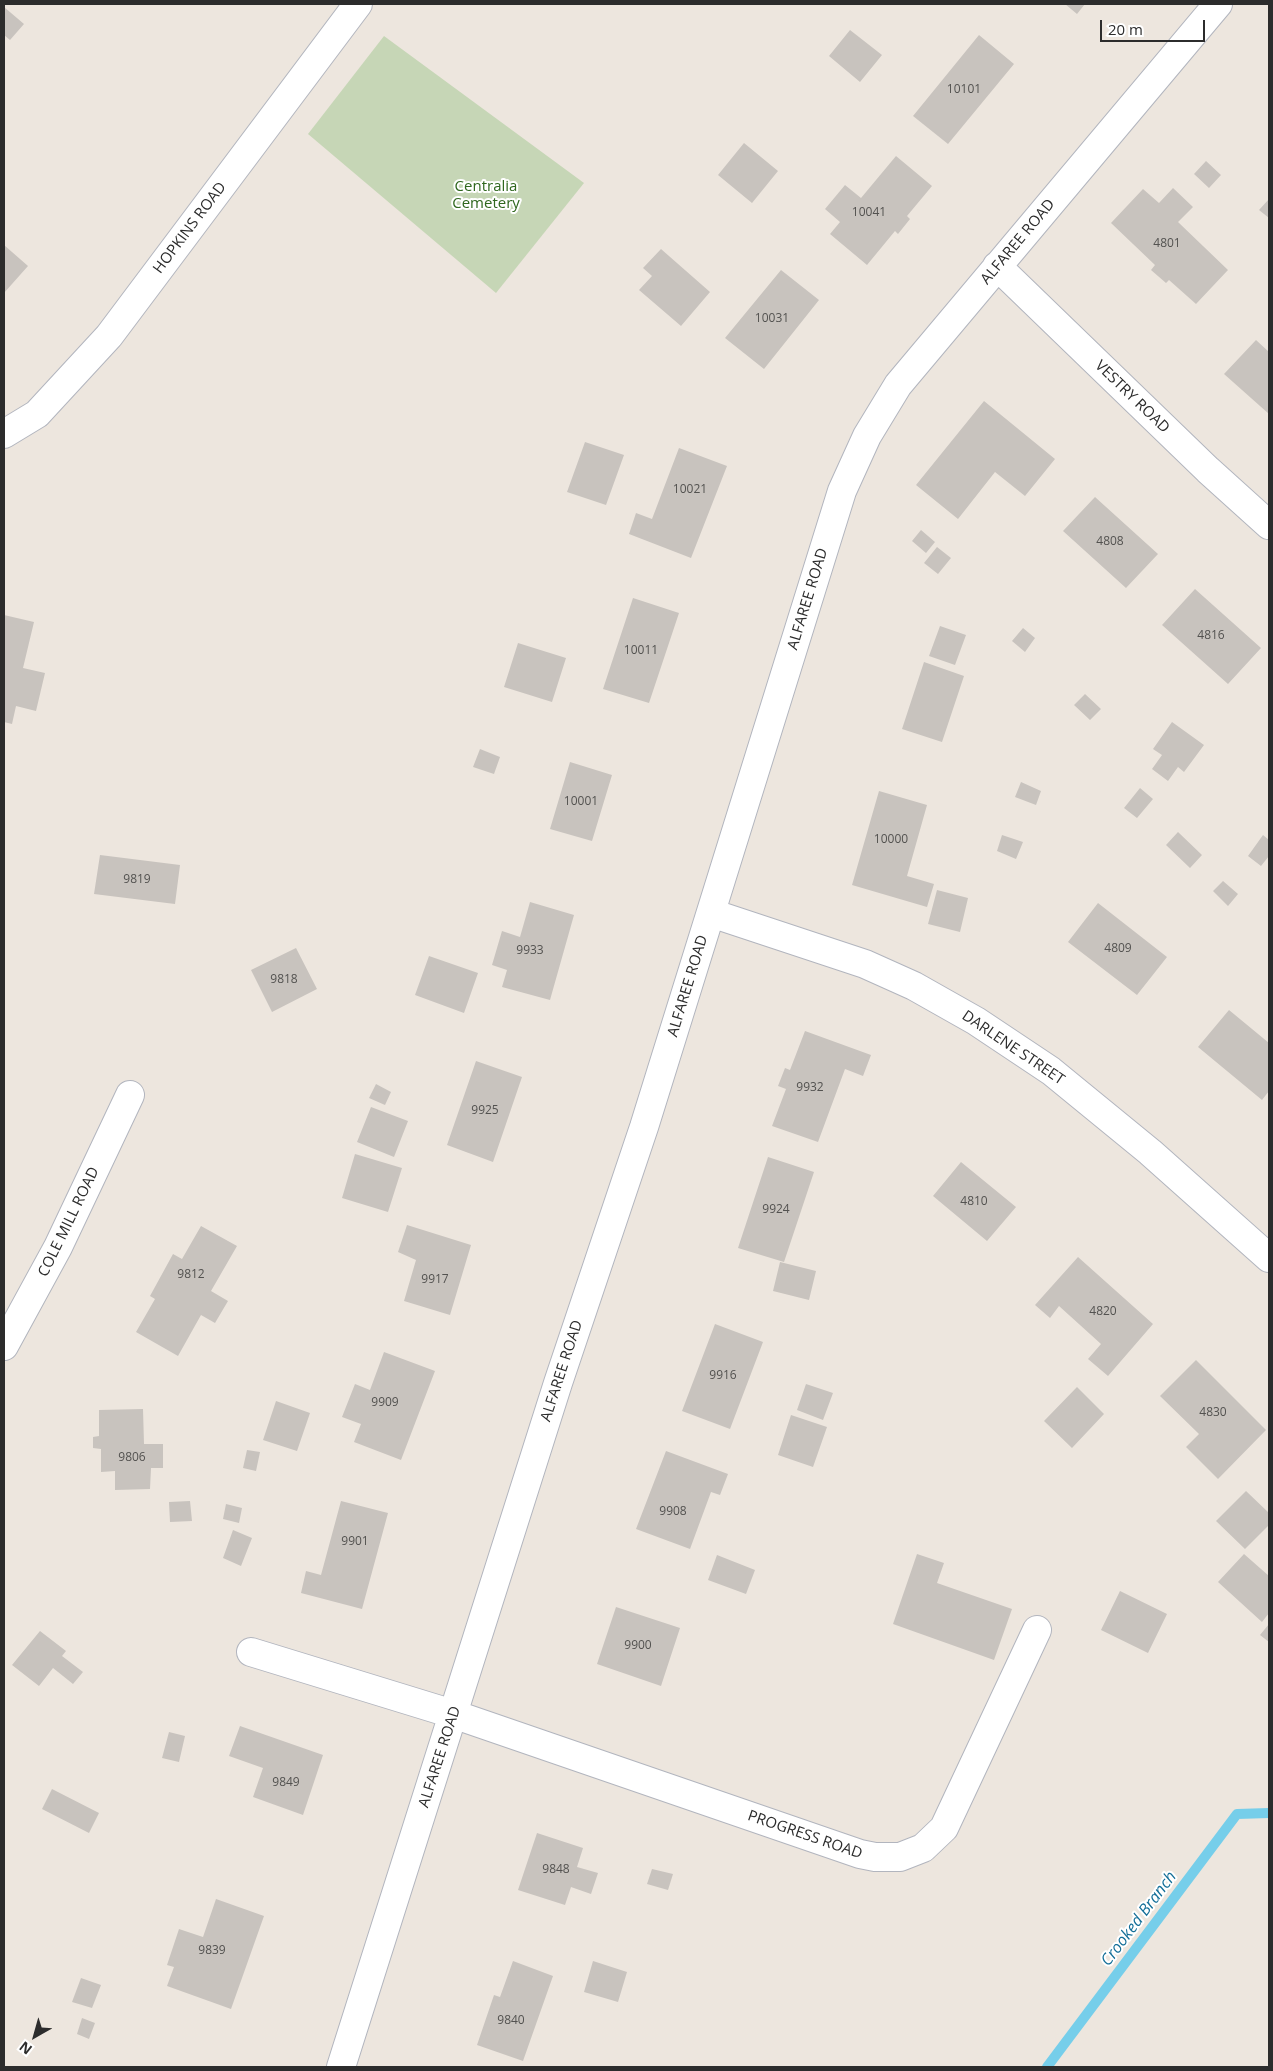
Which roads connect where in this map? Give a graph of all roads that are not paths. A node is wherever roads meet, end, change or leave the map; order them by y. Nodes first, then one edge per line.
1 (358, 4) edge
2 (1218, 4) edge
3 (997, 266) junction
4 (4, 434) edge
5 (1269, 525) edge
6 (711, 913) junction
7 (130, 1096) dead end
8 (1269, 1258) edge
9 (4, 1346) edge
10 (1037, 1630) dead end
11 (251, 1652) dead end
12 (453, 1714) junction
13 (341, 2067) edge

1 - 4 street, HOPKINS ROAD
2 - 3 street, ALFAREE ROAD
3 - 5 street, VESTRY ROAD
3 - 6 street, ALFAREE ROAD
6 - 8 street, DARLENE STREET
6 - 12 street, ALFAREE ROAD
7 - 9 street, COLE MILL ROAD
10 - 12 street, PROGRESS ROAD
11 - 12 street, PROGRESS ROAD
12 - 13 street, ALFAREE ROAD

